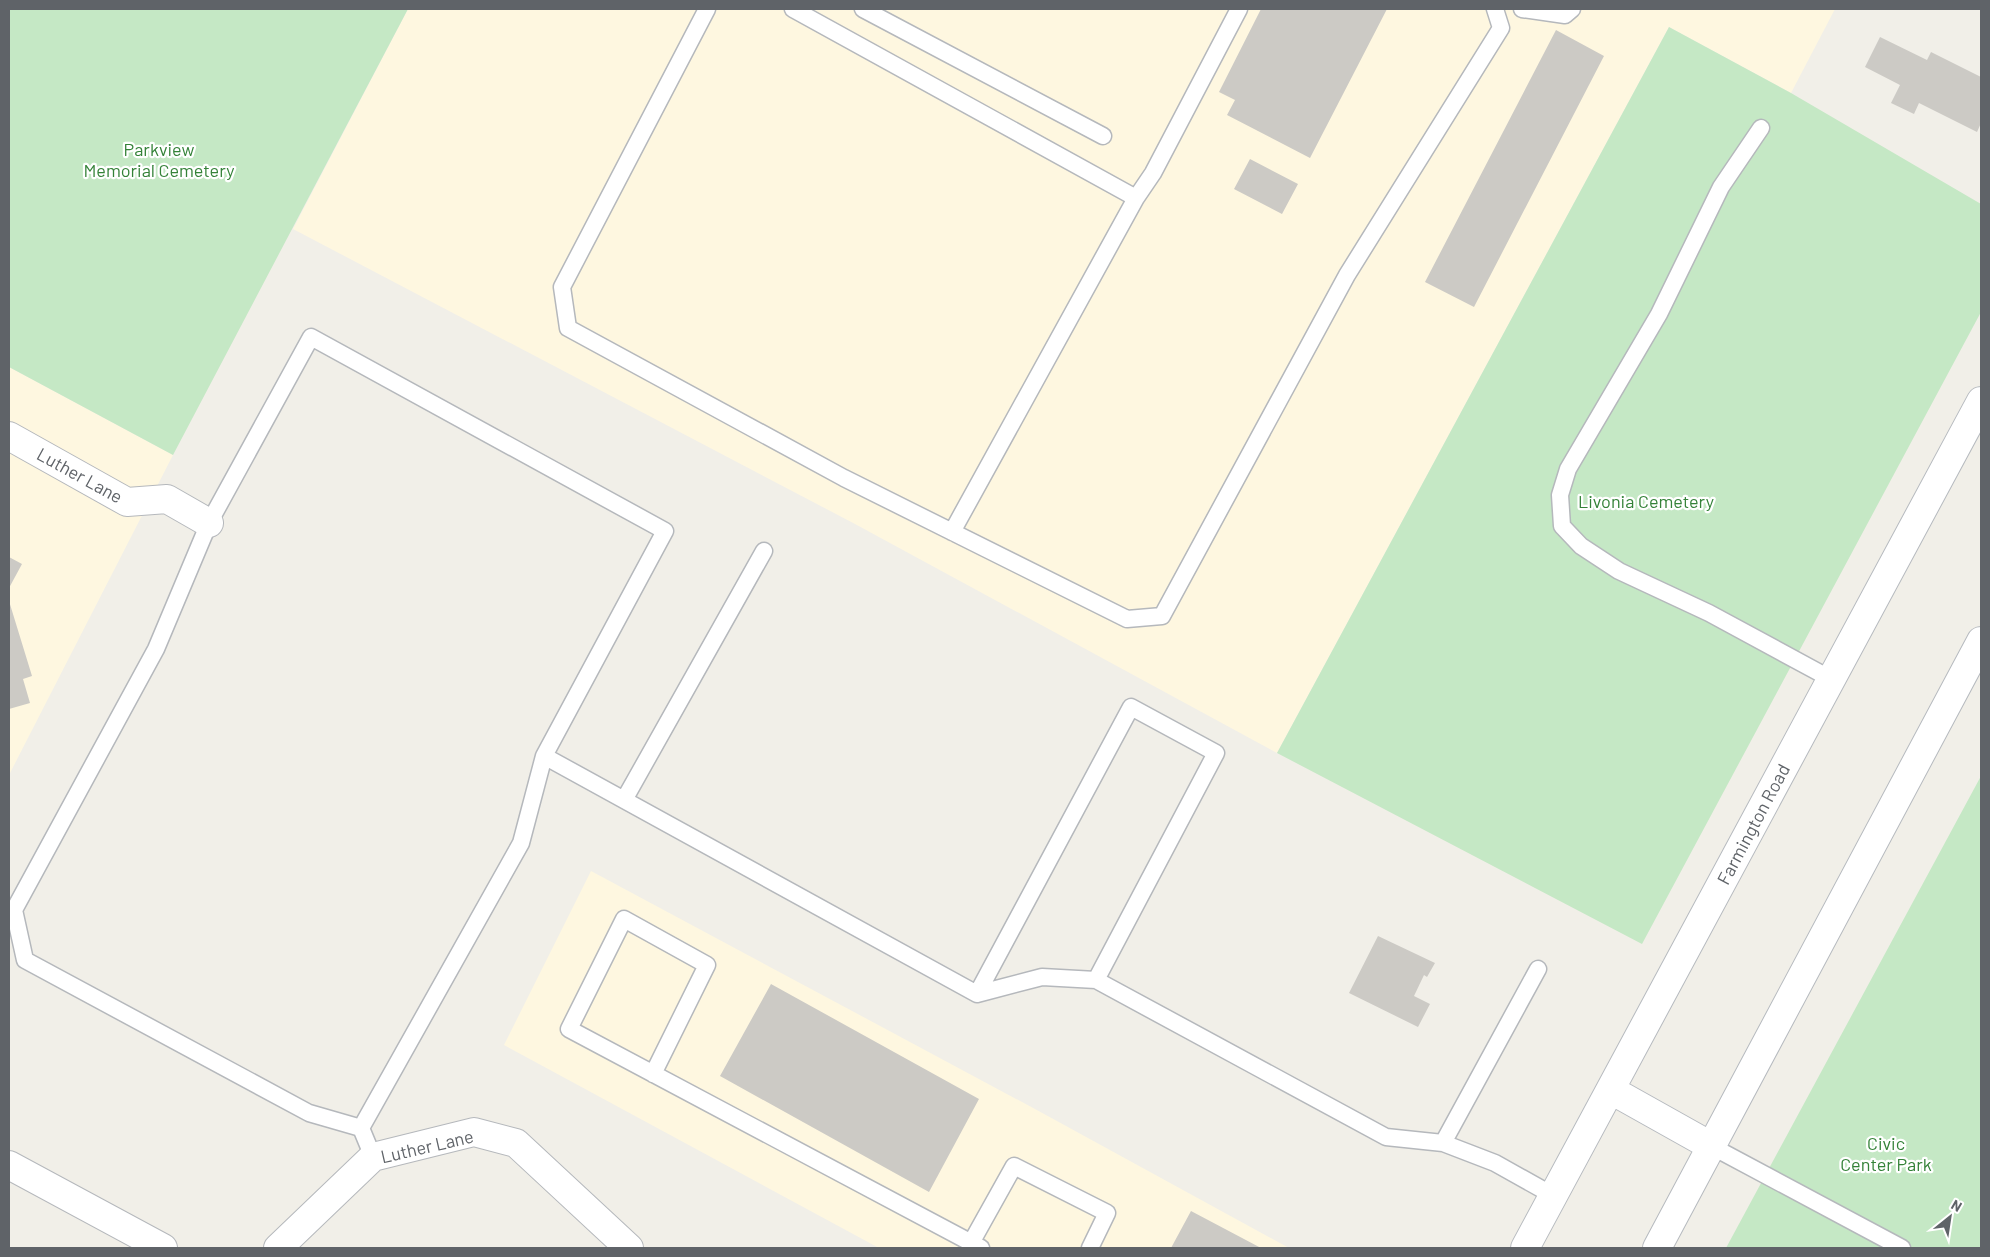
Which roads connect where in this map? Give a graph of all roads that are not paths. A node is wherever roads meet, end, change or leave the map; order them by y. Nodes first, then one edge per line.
1 (707, 9) edge
2 (793, 9) edge
3 (862, 9) edge
4 (1239, 9) edge
5 (1496, 9) edge
6 (1522, 9) edge
7 (1572, 9) edge
8 (1761, 128) dead end
9 (1103, 136) dead end
10 (1136, 198) junction
11 (1981, 401) edge
12 (9, 436) edge
13 (209, 523) junction
14 (952, 532) junction
15 (764, 551) dead end
16 (1981, 641) edge
17 (1831, 680) junction
18 (544, 756) junction
19 (624, 800) junction
20 (1538, 969) dead end
21 (1096, 980) junction
22 (978, 994) junction
23 (653, 1074) junction
24 (1611, 1090) junction
25 (362, 1128) junction
26 (1443, 1143) junction
27 (1711, 1146) junction
28 (373, 1157) junction
29 (9, 1165) edge
30 (1554, 1196) junction
31 (976, 1245) edge
32 (163, 1248) edge
33 (278, 1248) edge
34 (629, 1248) edge
35 (1090, 1248) edge
36 (1525, 1248) edge
37 (1657, 1248) edge
38 (1902, 1248) edge

1 - 14 lane
2 - 10 lane
3 - 9 lane
4 - 10 lane
5 - 14 lane
6 - 7 lane
8 - 17 lane
10 - 14 lane
11 - 17 main road, Farmington Road
12 - 13 main road, Luther Lane
13 - 18 lane
13 - 25 lane
15 - 19 lane
16 - 27 main road
17 - 24 main road, Farmington Road
18 - 19 lane
18 - 25 lane
19 - 22 lane
20 - 26 lane
21 - 22 lane
21 - 22 lane
21 - 26 lane
23 - 23 lane
23 - 31 lane
24 - 27 main road
24 - 30 main road, Farmington Road
25 - 28 lane
26 - 30 lane
27 - 37 main road
27 - 38 lane
28 - 33 main road, Luther Lane
28 - 34 main road, Luther Lane
29 - 32 main road
30 - 36 main road, Farmington Road
31 - 35 lane

